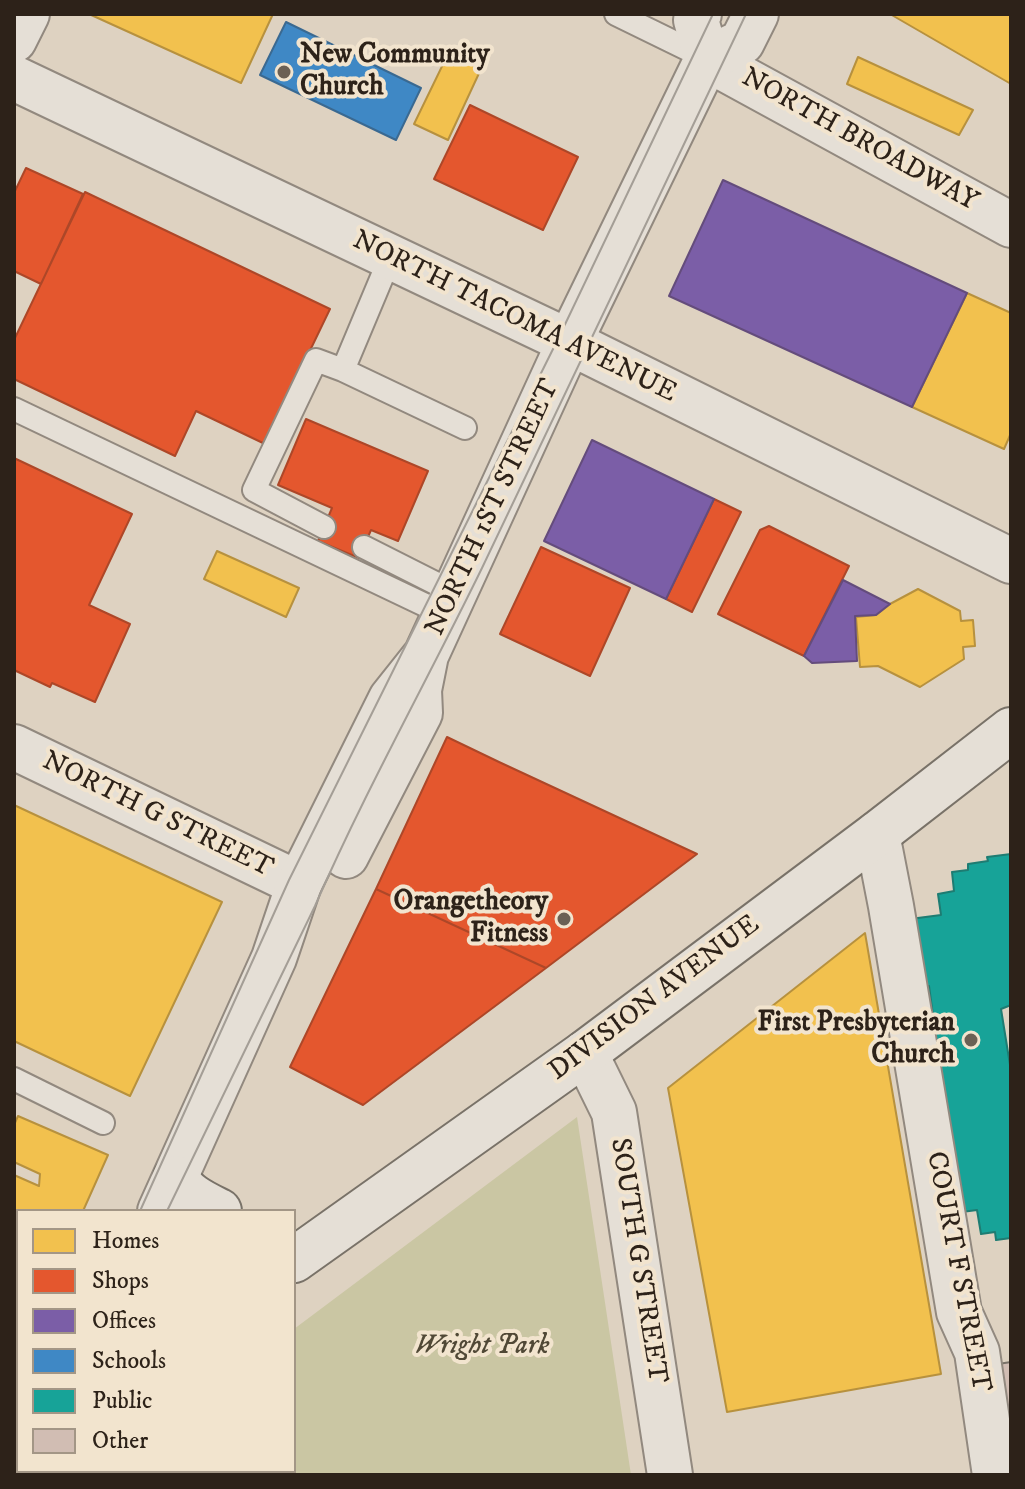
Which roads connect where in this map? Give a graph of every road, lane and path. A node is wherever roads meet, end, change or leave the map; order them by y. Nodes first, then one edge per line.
1 (27, 14) edge
2 (616, 14) edge
3 (699, 14) edge
4 (756, 14) edge
5 (14, 40) edge
6 (707, 59) junction
7 (14, 78) edge
8 (1011, 225) edge
9 (390, 258) junction
10 (569, 343) junction
11 (343, 370) junction
12 (14, 409) edge
13 (465, 428) dead end
14 (324, 527) dead end
15 (364, 547) dead end
16 (1011, 561) edge
17 (450, 604) junction
18 (426, 655) junction
19 (1011, 730) edge
20 (14, 747) edge
21 (877, 834) junction
22 (299, 884) junction
23 (274, 958) junction
24 (585, 1053) junction
25 (14, 1079) edge
26 (103, 1123) dead end
27 (168, 1195) edge
28 (215, 1209) edge
29 (298, 1252) edge
30 (670, 1475) edge
31 (995, 1475) edge

1 - 5 street
2 - 6 lane
3 - 6 street
4 - 6 street
6 - 8 street, NORTH BROADWAY
6 - 10 street, NORTH 1ST STREET
7 - 9 street, NORTH TACOMA AVENUE
9 - 10 street, NORTH TACOMA AVENUE
9 - 11 lane
10 - 16 street, NORTH TACOMA AVENUE
10 - 17 street, NORTH 1ST STREET
11 - 13 lane
11 - 14 lane
12 - 17 lane
15 - 17 lane
17 - 18 street, NORTH 1ST STREET
18 - 22 street, NORTH 1ST STREET
18 - 23 street, NORTH 1ST STREET
19 - 21 street, DIVISION AVENUE
20 - 22 street, NORTH G STREET
21 - 24 street, DIVISION AVENUE
21 - 31 street, COURT F STREET
22 - 23 street, NORTH 1ST STREET
23 - 27 street, NORTH 1ST STREET
24 - 29 street, DIVISION AVENUE
24 - 30 street, SOUTH G STREET
25 - 26 lane
27 - 28 street

